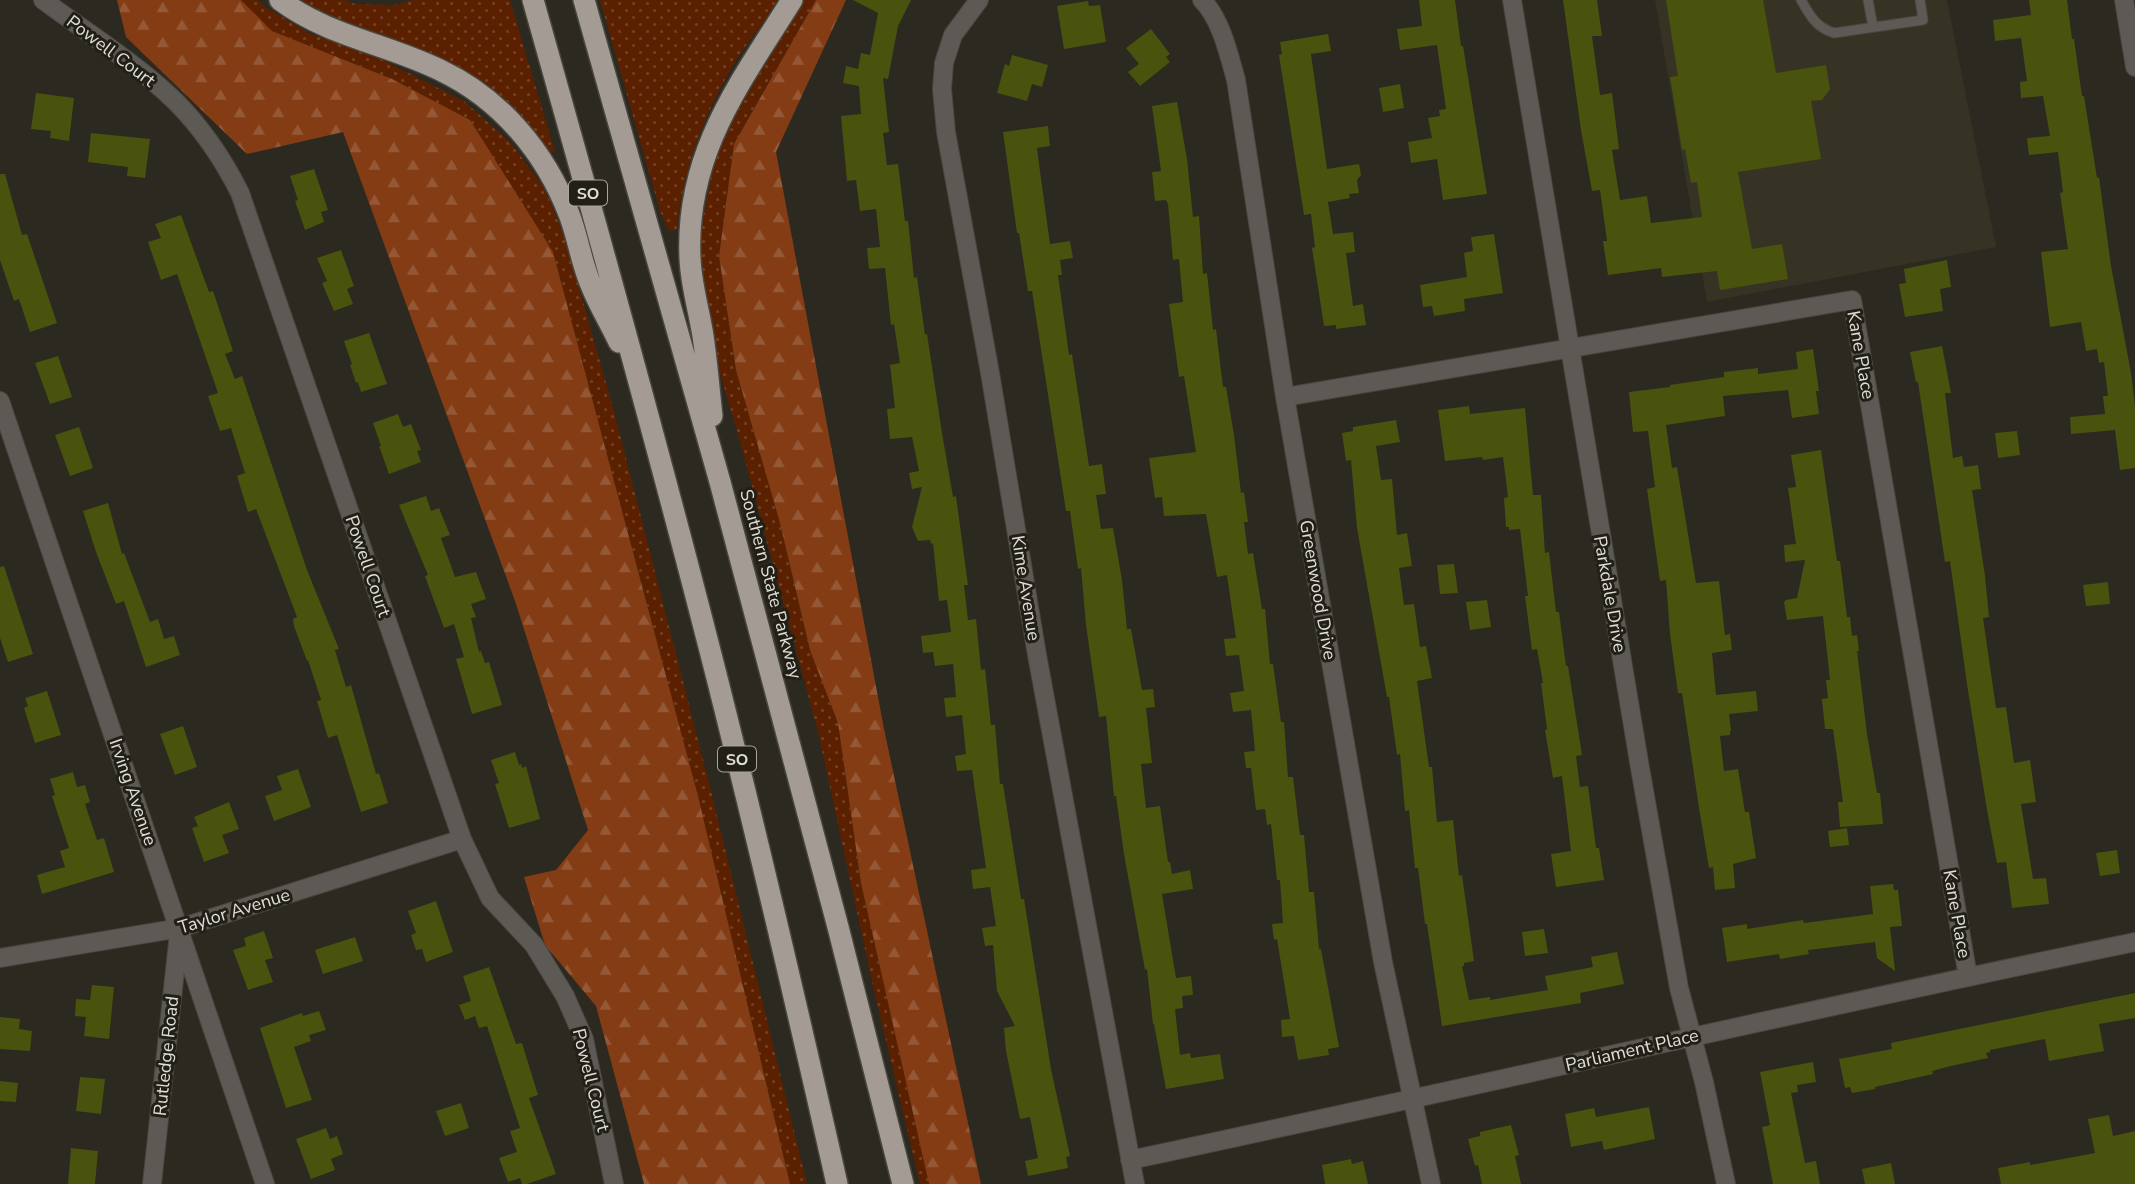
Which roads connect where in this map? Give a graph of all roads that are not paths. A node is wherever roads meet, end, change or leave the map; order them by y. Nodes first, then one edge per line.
1 (43, 0) edge
2 (280, 0) edge
3 (533, 0) edge
4 (584, 0) edge
5 (792, 0) edge
6 (979, 0) edge
7 (1202, 0) edge
8 (1513, 0) edge
9 (1801, 0) edge
10 (1868, 0) edge
11 (1920, 0) edge
12 (2124, 0) edge
13 (1873, 27) junction
14 (2135, 66) edge
15 (1569, 348) junction
16 (640, 386) junction
17 (1284, 397) junction
18 (0, 401) edge
19 (720, 482) junction
20 (462, 839) junction
21 (180, 928) junction
22 (2135, 942) edge
23 (0, 958) edge
24 (1968, 977) junction
25 (1692, 1037) junction
26 (1411, 1100) junction
27 (1130, 1160) junction
28 (152, 1184) edge
29 (265, 1184) edge
30 (614, 1184) edge
31 (837, 1184) edge
32 (903, 1184) edge
33 (1135, 1184) edge
34 (1431, 1184) edge
35 (1726, 1184) edge

1 - 20 street, Powell Court
2 - 16 highway
3 - 16 highway, SO
4 - 19 highway, Southern State Parkway
5 - 19 highway
6 - 27 street, Kime Avenue
7 - 17 street, Greenwood Drive
8 - 15 street, Parkdale Drive
9 - 13 lane
10 - 13 lane
11 - 13 lane
12 - 14 street
15 - 17 street, Kane Place
15 - 24 street, Kane Place
15 - 25 street, Parkdale Drive
16 - 31 highway, SO
17 - 26 street, Greenwood Drive
18 - 21 street, Irving Avenue
19 - 32 highway, Southern State Parkway
20 - 21 street, Taylor Avenue
20 - 30 street, Powell Court
21 - 23 street, Taylor Avenue
21 - 28 street, Rutledge Road
21 - 29 street, Irving Avenue
22 - 24 street, Parliament Place
24 - 25 street, Parliament Place
25 - 26 street, Parliament Place
25 - 35 street, Parkdale Drive
26 - 27 street, Parliament Place
26 - 34 street, Greenwood Drive
27 - 33 street, Kime Avenue

